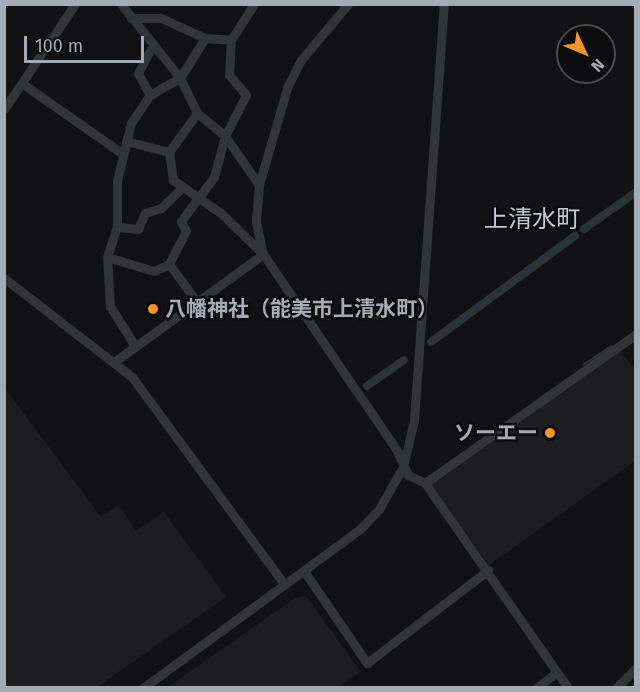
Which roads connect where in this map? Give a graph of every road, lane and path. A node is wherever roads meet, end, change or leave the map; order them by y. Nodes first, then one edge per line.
1 (75, 4) edge
2 (121, 4) edge
3 (254, 4) edge
4 (444, 4) edge
5 (345, 5) edge
6 (131, 18) junction
7 (205, 38) junction
8 (231, 40) junction
9 (151, 49) junction
10 (180, 78) junction
11 (23, 84) junction
12 (150, 95) junction
13 (4, 109) edge
14 (197, 113) junction
15 (225, 136) junction
16 (126, 141) junction
17 (169, 152) junction
18 (123, 154) junction
19 (259, 185) junction
20 (182, 188) junction
21 (201, 199) junction
22 (117, 227) junction
23 (263, 255) junction
24 (107, 257) junction
25 (170, 264) junction
26 (4, 278) edge
27 (196, 302) junction
28 (636, 334) edge
29 (135, 346) junction
30 (114, 362) junction
31 (406, 471) junction
32 (425, 483) junction
33 (488, 570) junction
34 (304, 571) junction
35 (285, 585) junction
36 (636, 668) edge
37 (557, 672) junction
38 (143, 687) edge
39 (536, 687) edge
40 (568, 687) edge
41 (616, 687) edge

1 - 11 street
2 - 6 street
3 - 8 street
4 - 31 street
5 - 19 street
6 - 7 street
6 - 9 street
7 - 8 street
7 - 10 street
8 - 15 street
9 - 10 street
9 - 12 street
10 - 12 street
10 - 14 street
11 - 13 street
11 - 18 street
12 - 16 street
14 - 15 street
14 - 17 street
15 - 19 street
15 - 21 street
16 - 17 street
16 - 18 street
17 - 20 street
18 - 22 street
19 - 23 street
20 - 21 street
20 - 22 street
21 - 23 street
21 - 25 street
22 - 24 street
23 - 27 street
23 - 31 street
24 - 25 street
24 - 29 street
25 - 27 street
26 - 30 street
27 - 29 street
28 - 32 street
29 - 30 street
30 - 35 street
31 - 32 street
31 - 34 street
32 - 33 street
33 - 34 street
33 - 37 street
34 - 35 street
35 - 38 street
36 - 41 street
37 - 39 street
37 - 40 street

